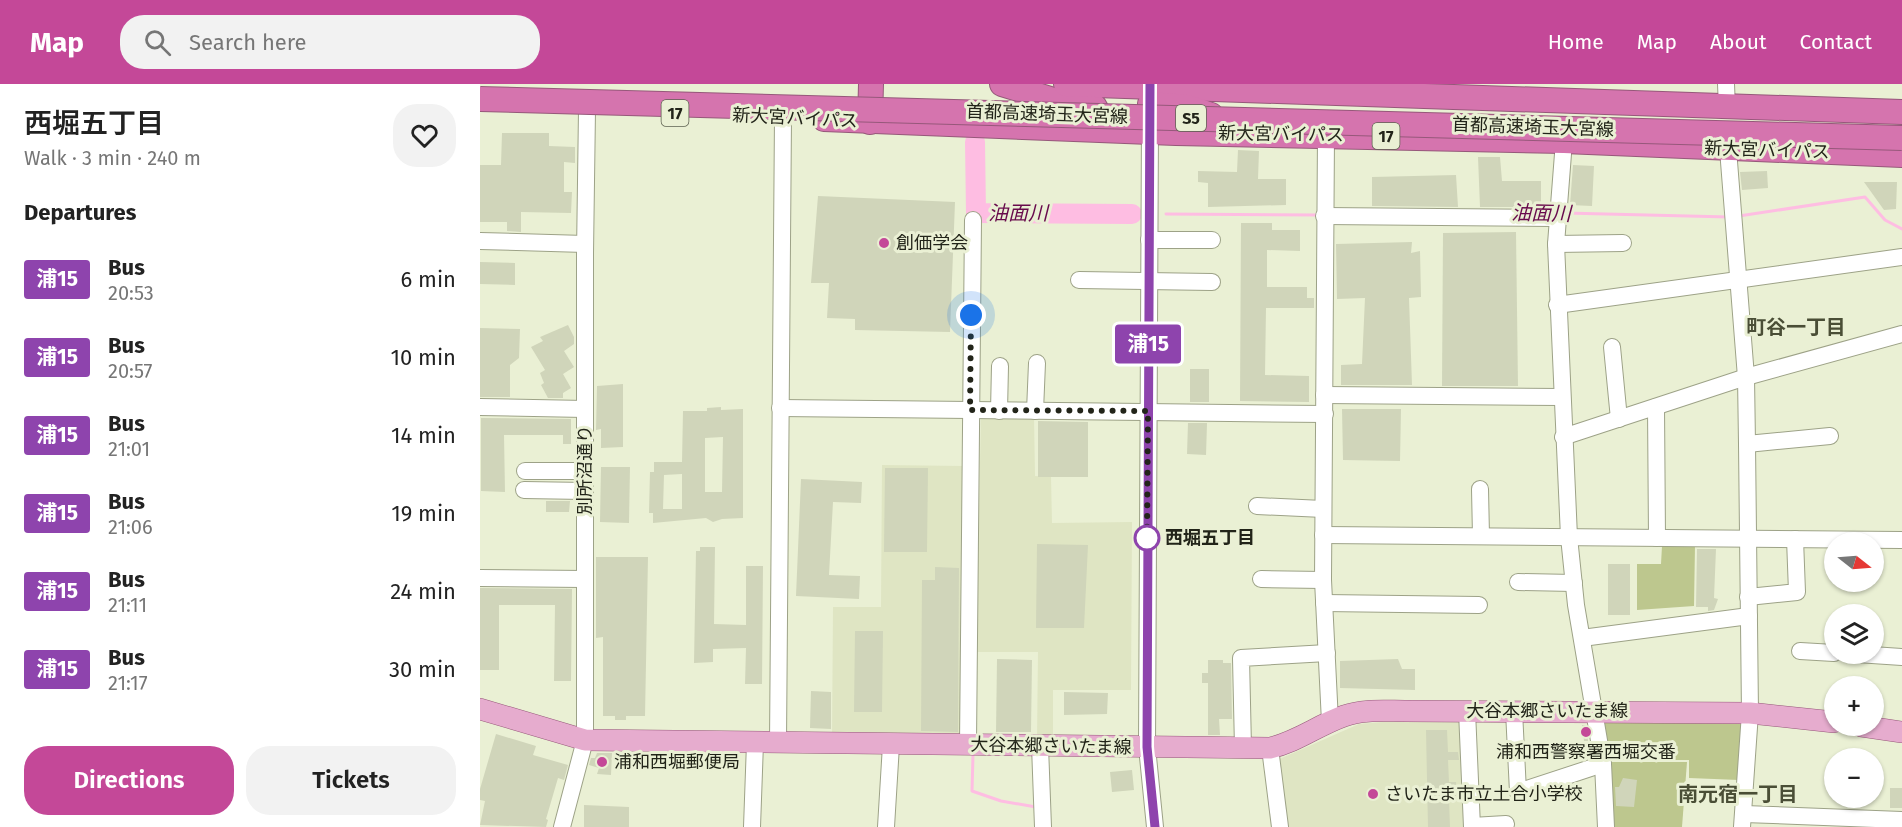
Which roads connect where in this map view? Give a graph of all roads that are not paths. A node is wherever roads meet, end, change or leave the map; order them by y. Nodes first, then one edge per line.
1 (500, 84) edge
2 (871, 84) edge
3 (1002, 84) edge
4 (1066, 84) edge
5 (1327, 88) edge
6 (1373, 88) edge
7 (1566, 93) edge
8 (1726, 96) edge
9 (480, 99) edge
10 (1150, 103) edge
11 (480, 107) edge
12 (588, 110) junction
13 (1902, 113) edge
14 (783, 117) junction
15 (870, 122) junction
16 (1902, 122) edge
17 (1326, 135) junction
18 (1902, 138) edge
19 (1564, 141) junction
20 (1728, 149) junction
21 (1902, 155) edge
22 (1556, 214) junction
23 (1324, 215) junction
24 (973, 220) dead end
25 (1149, 240) junction
26 (1212, 240) dead end
27 (480, 241) edge
28 (1623, 243) dead end
29 (585, 244) junction
30 (1556, 244) junction
31 (1902, 257) edge
32 (1079, 280) dead end
33 (1737, 280) junction
34 (1149, 281) junction
35 (1212, 282) dead end
36 (1557, 305) junction
37 (1902, 334) edge
38 (1612, 347) dead end
39 (1037, 363) dead end
40 (1000, 366) dead end
41 (1746, 377) junction
42 (1324, 395) junction
43 (1561, 397) junction
44 (480, 407) edge
45 (1656, 407) junction
46 (780, 408) junction
47 (585, 409) junction
48 (970, 410) junction
49 (999, 411) junction
50 (1035, 411) junction
51 (1148, 411) junction
52 (1325, 414) junction
53 (1619, 419) junction
54 (1830, 436) dead end
55 (1563, 437) junction
56 (1747, 444) junction
57 (525, 471) dead end
58 (585, 471) junction
59 (1480, 489) dead end
60 (524, 490) dead end
61 (585, 491) junction
62 (1257, 507) dead end
63 (1323, 509) junction
64 (1323, 535) junction
65 (1481, 536) junction
66 (1569, 537) junction
67 (1657, 538) junction
68 (1748, 538) junction
69 (1795, 539) junction
70 (1902, 540) edge
71 (480, 578) edge
72 (584, 579) junction
73 (1261, 579) dead end
74 (1323, 580) junction
75 (1518, 582) dead end
76 (1574, 583) junction
77 (1748, 597) junction
78 (1324, 603) junction
79 (1479, 605) dead end
80 (1749, 616) junction
81 (1582, 638) junction
82 (1800, 651) dead end
83 (1824, 652) edge
84 (1327, 653) junction
85 (1884, 656) edge
86 (1902, 657) edge
87 (480, 709) edge
88 (1467, 711) junction
89 (1514, 711) junction
90 (1594, 711) junction
91 (1750, 713) junction
92 (1824, 721) edge
93 (1330, 722) junction
94 (1884, 729) edge
95 (1902, 732) edge
96 (585, 740) junction
97 (755, 743) junction
98 (778, 743) junction
99 (968, 744) junction
100 (891, 745) junction
101 (1040, 746) junction
102 (1147, 747) junction
103 (1242, 748) junction
104 (1270, 748) junction
105 (1603, 764) junction
106 (1743, 820) edge
107 (1902, 820) edge
108 (1837, 822) edge
109 (1506, 824) dead end
110 (562, 827) edge
111 (752, 827) edge
112 (886, 827) edge
113 (1043, 827) edge
114 (1155, 827) edge
115 (1280, 827) edge
116 (1472, 827) edge
117 (1605, 827) edge

1 - 16 highway, 首都高速埼玉大宮線 / S5
2 - 15 highway
3 - 10 highway
4 - 10 highway, 新大宮バイパス / 17
5 - 6 highway, 新大宮バイパス / 17
5 - 10 highway, 新大宮バイパス / 17
6 - 7 highway, 新大宮バイパス / 17
7 - 8 highway, 新大宮バイパス / 17
8 - 13 highway, 新大宮バイパス / 17
9 - 18 highway, 首都高速埼玉大宮線 / S5, bridge
10 - 15 highway, 新大宮バイパス / 17
10 - 17 highway, 新大宮バイパス / 17
10 - 25 street
11 - 12 highway, 新大宮バイパス / 17
12 - 14 highway, 新大宮バイパス / 17
12 - 29 street, 別所沼通り
14 - 15 highway, 新大宮バイパス / 17
14 - 46 street
17 - 19 highway, 新大宮バイパス / 17
17 - 23 street
19 - 20 highway, 新大宮バイパス / 17
19 - 22 street
20 - 21 highway, 新大宮バイパス / 17
20 - 33 street
22 - 23 street
22 - 30 street
23 - 42 street
24 - 48 street
25 - 26 street
25 - 34 street
27 - 29 street
28 - 30 street
29 - 47 street, 別所沼通り
30 - 36 street
31 - 33 street
32 - 34 street
33 - 36 street
33 - 41 street
34 - 35 street
34 - 51 street
36 - 43 street
37 - 41 street
38 - 53 street
39 - 50 street
40 - 49 street
41 - 45 street
41 - 56 street
42 - 43 street
42 - 52 street
43 - 55 street
44 - 47 street
45 - 53 street
45 - 67 street
46 - 48 street
46 - 98 street
47 - 58 street, 別所沼通り
48 - 49 street
48 - 99 street
49 - 50 street
50 - 51 street
51 - 52 street
51 - 102 street
52 - 63 street
53 - 55 street
54 - 56 street
55 - 66 street
56 - 68 street
57 - 58 street
58 - 61 street, 別所沼通り
59 - 65 street
60 - 61 street
61 - 72 street, 別所沼通り
62 - 63 street
63 - 64 street
64 - 65 street
64 - 74 street
65 - 66 street
66 - 67 street
66 - 76 street
67 - 68 street
68 - 69 street
68 - 77 street
69 - 70 street
69 - 77 street
71 - 72 street
72 - 96 street, 別所沼通り
73 - 74 street
74 - 78 street
75 - 76 street
76 - 81 street
77 - 80 street
78 - 79 street
78 - 84 street
80 - 81 street
80 - 91 street
81 - 90 street
82 - 83 street
84 - 93 street
84 - 103 street
85 - 86 street
87 - 96 main road, 大谷本郷さいたま線
88 - 89 main road, 大谷本郷さいたま線
88 - 93 main road, 大谷本郷さいたま線
88 - 116 street
89 - 90 main road, 大谷本郷さいたま線
89 - 105 street
90 - 91 main road, 大谷本郷さいたま線
90 - 105 street
91 - 92 main road, 大谷本郷さいたま線
91 - 106 street
93 - 104 main road, 大谷本郷さいたま線
94 - 95 main road
96 - 97 main road, 大谷本郷さいたま線
96 - 110 street, 別所沼通り
97 - 98 main road, 大谷本郷さいたま線
97 - 111 street
98 - 100 main road, 大谷本郷さいたま線
99 - 100 main road, 大谷本郷さいたま線
99 - 101 main road, 大谷本郷さいたま線
100 - 112 street
101 - 102 main road, 大谷本郷さいたま線
101 - 113 street
102 - 103 main road, 大谷本郷さいたま線
102 - 114 street
103 - 104 main road, 大谷本郷さいたま線
104 - 115 street
105 - 117 street
106 - 108 street
107 - 108 street
109 - 116 street

